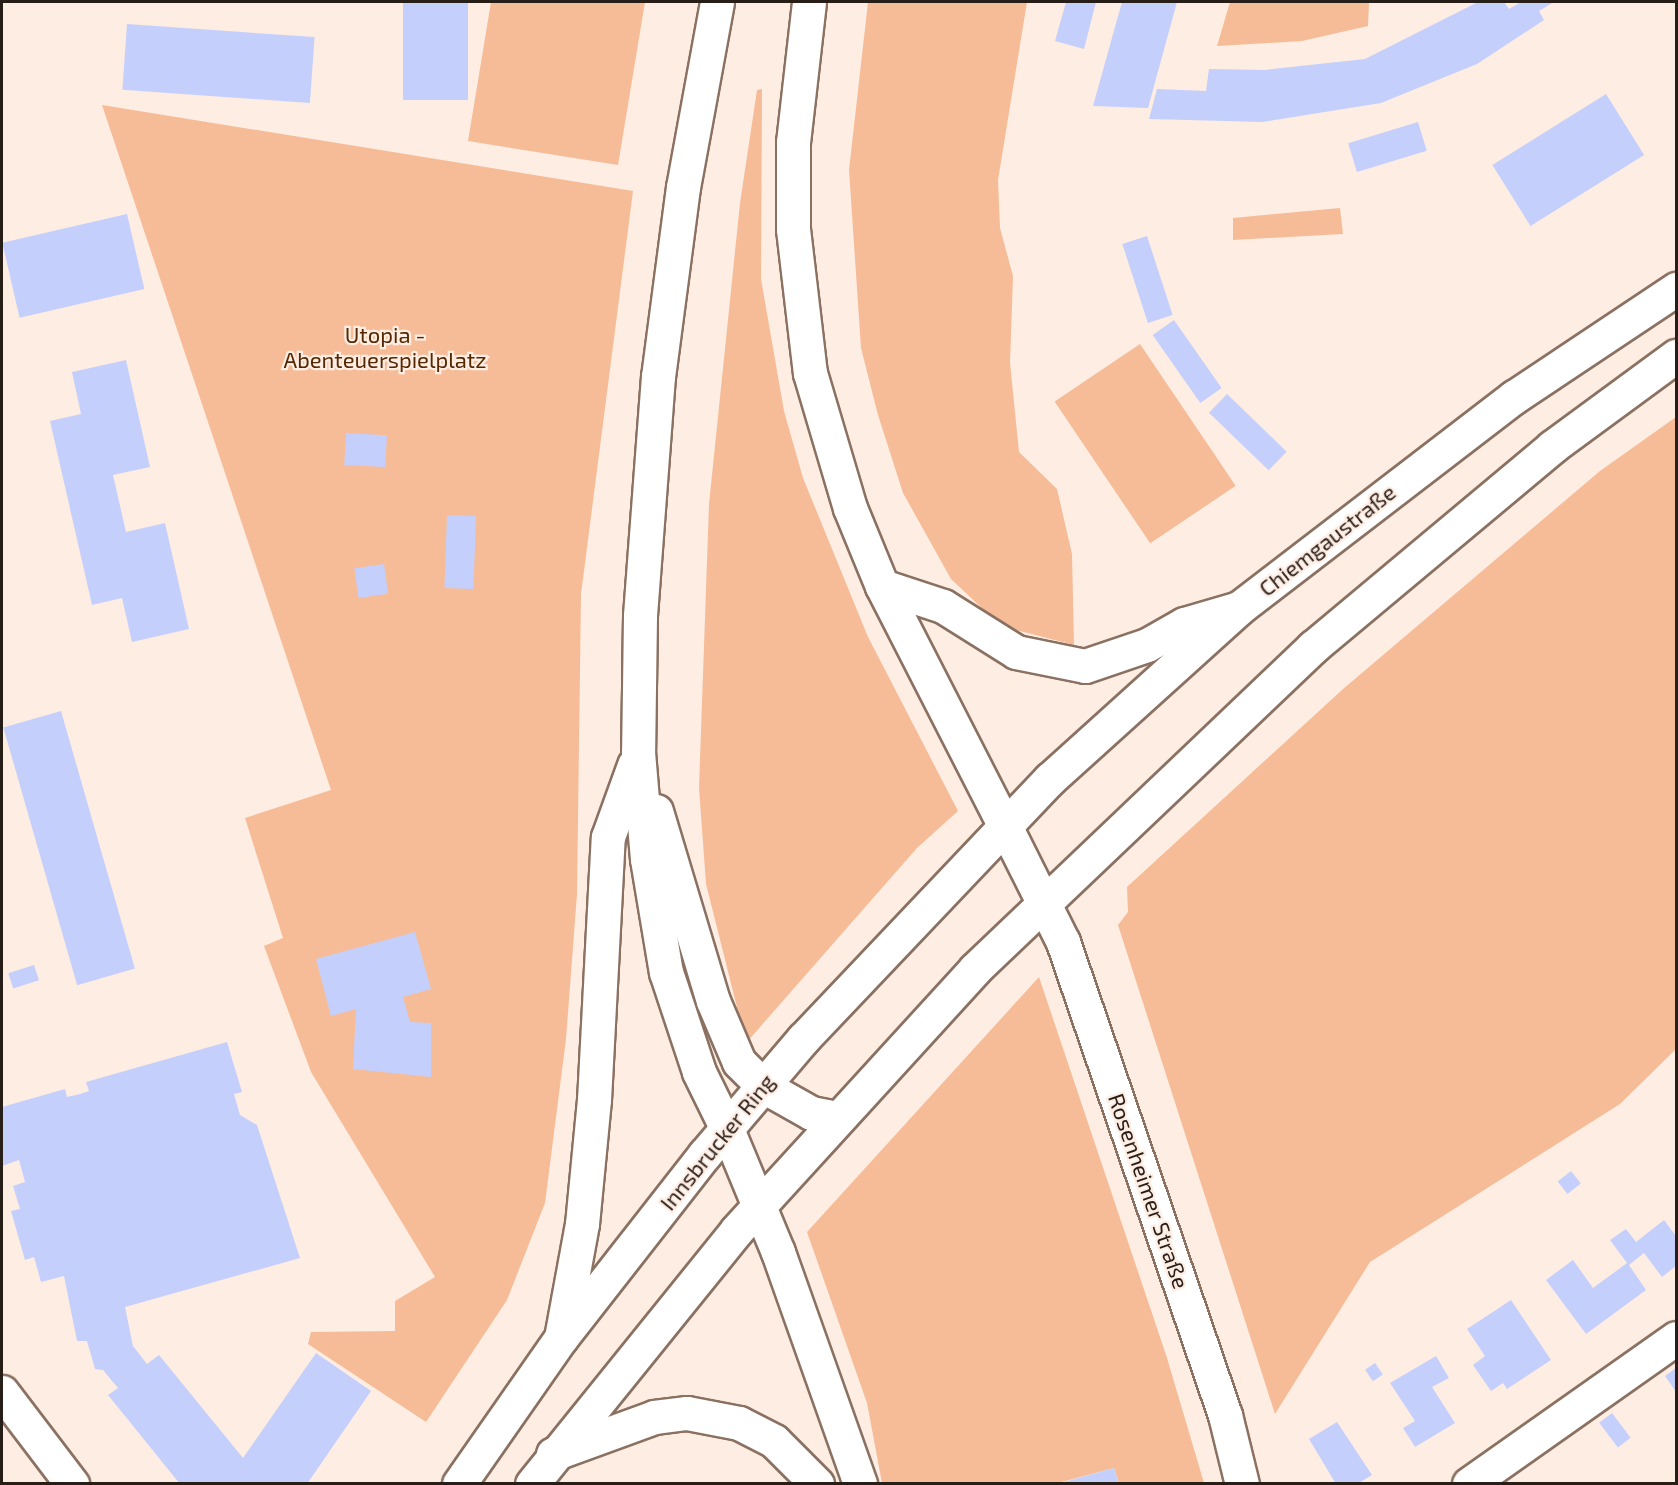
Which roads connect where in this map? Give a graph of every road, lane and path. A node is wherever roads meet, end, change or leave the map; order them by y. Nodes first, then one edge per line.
1 (717, 2) edge
2 (809, 2) edge
3 (1677, 289) edge
4 (1677, 356) edge
5 (882, 586) junction
6 (1239, 608) junction
7 (638, 752) junction
8 (1004, 824) junction
9 (1046, 901) junction
10 (763, 1086) junction
11 (836, 1119) junction
12 (727, 1130) junction
13 (760, 1206) junction
14 (561, 1338) junction
15 (1677, 1338) edge
16 (2, 1392) edge
17 (552, 1455) junction
18 (72, 1484) edge
19 (459, 1484) edge
20 (532, 1484) edge
21 (817, 1484) edge
22 (860, 1484) edge
23 (1242, 1484) edge
24 (1469, 1484) edge

1 - 7 main road
2 - 5 main road, Rosenheimer Straße
3 - 6 main road, Chiemgaustraße
4 - 9 main road
5 - 6 main road
5 - 8 main road, Rosenheimer Straße
6 - 8 main road, Chiemgaustraße
7 - 10 main road
7 - 12 main road
7 - 14 main road
8 - 9 main road, Rosenheimer Straße
8 - 10 main road, Innsbrucker Ring
9 - 11 main road
9 - 23 main road, Rosenheimer Straße
10 - 11 main road
10 - 12 main road, Innsbrucker Ring
11 - 13 main road
12 - 13 main road
12 - 14 main road, Innsbrucker Ring
13 - 17 main road
13 - 22 main road
14 - 19 main road, Innsbrucker Ring
15 - 24 main road
16 - 18 main road
17 - 20 main road
17 - 21 main road

